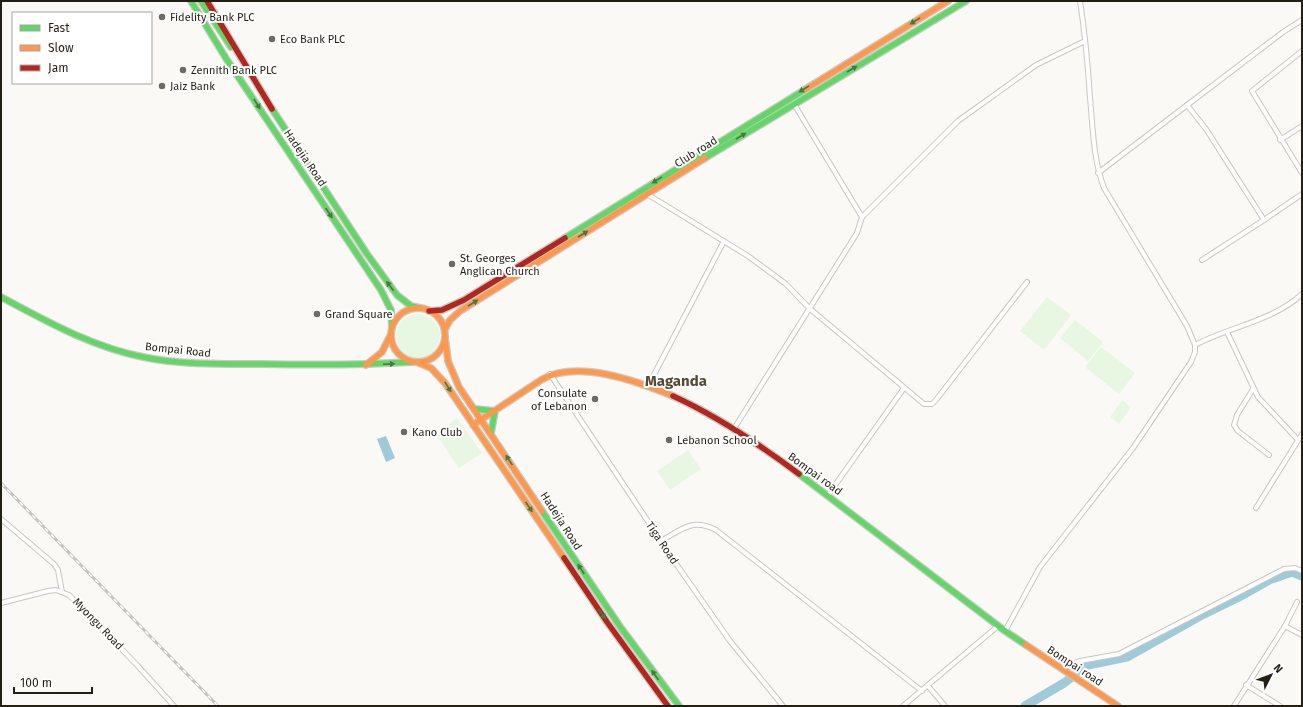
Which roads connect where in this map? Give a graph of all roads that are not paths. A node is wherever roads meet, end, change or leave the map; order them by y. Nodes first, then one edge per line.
1 (191, 1) edge
2 (195, 1) edge
3 (201, 1) edge
4 (207, 1) edge
5 (948, 1) edge
6 (966, 1) edge
7 (1080, 1) edge
8 (1302, 20) edge
9 (1085, 41) junction
10 (1302, 51) edge
11 (238, 65) junction
12 (256, 82) junction
13 (249, 90) junction
14 (783, 102) junction
15 (794, 104) junction
16 (1187, 105) junction
17 (787, 108) junction
18 (1302, 126) edge
19 (1280, 140) junction
20 (1098, 173) junction
21 (1302, 173) edge
22 (647, 194) junction
23 (1302, 194) edge
24 (862, 217) junction
25 (1264, 220) junction
26 (724, 241) junction
27 (1202, 260) dead end
28 (522, 264) junction
29 (525, 270) junction
30 (1027, 282) dead end
31 (1302, 294) edge
32 (1, 297) edge
33 (420, 308) junction
34 (809, 308) junction
35 (429, 311) junction
36 (445, 329) junction
37 (392, 331) junction
38 (1227, 332) junction
39 (446, 338) junction
40 (1195, 345) junction
41 (416, 362) junction
42 (365, 365) junction
43 (550, 374) junction
44 (648, 386) junction
45 (904, 388) junction
46 (1253, 389) junction
47 (474, 409) junction
48 (495, 411) junction
49 (482, 420) junction
50 (473, 425) junction
51 (735, 428) junction
52 (491, 433) junction
53 (1302, 434) edge
54 (1298, 440) junction
55 (1269, 455) dead end
56 (828, 495) junction
57 (1256, 508) dead end
58 (1, 519) edge
59 (661, 541) junction
60 (1302, 571) edge
61 (62, 592) junction
62 (1297, 602) dead end
63 (1, 603) edge
64 (998, 626) junction
65 (1285, 626) junction
66 (1005, 631) junction
67 (1302, 635) edge
68 (1061, 668) junction
69 (1246, 685) junction
70 (928, 686) junction
71 (922, 691) junction
72 (174, 706) edge
73 (668, 706) edge
74 (679, 706) edge
75 (783, 706) edge
76 (903, 706) edge
77 (945, 706) edge
78 (1118, 706) edge
79 (1234, 706) edge
80 (1280, 706) edge

1 - 13 main road, Hadejia Road
2 - 11 main road
3 - 11 main road
4 - 12 main road, Hadejia Road
5 -> 14 main road
15 -> 6 main road, Club road
7 - 9 street
8 - 16 street
9 - 20 street
9 - 24 street
10 - 19 street
11 - 12 main road
11 - 13 main road
33 -> 12 main road, Hadejia Road
13 -> 37 main road, Hadejia Road
14 - 17 main road
14 -> 28 main road
15 - 17 main road, Club road
15 - 24 street
16 - 20 street
16 - 25 street
22 -> 17 main road, Club road
18 - 19 street
19 - 21 street
20 - 40 street
22 - 26 street
29 -> 22 main road, Club road
23 - 25 street
24 - 34 street
25 - 27 street
26 - 34 street
26 - 44 street
28 - 29 main road
28 - 35 main road
36 -> 29 main road, Club road
30 - 45 street
31 - 38 street
32 - 42 main road, Bompai Road
33 - 35 main road
33 - 37 main road
34 - 45 street
34 - 51 street
35 - 36 main road
36 - 39 main road
37 - 41 main road
37 - 42 main road
38 - 40 street
38 - 46 street
39 - 41 main road
39 - 47 main road, Hadejia Road
40 - 66 street
42 -> 41 main road, Bompai Road
41 -> 50 main road, Hadejia Road
43 - 44 main road, Bompai road
43 - 48 main road, Bompai road
43 - 59 street, Tiga Road
44 - 51 main road, Bompai road
45 - 56 street
46 - 54 street
46 - 55 street
47 - 48 main road
47 - 49 main road, Hadejia Road
48 - 49 main road, Bompai road
48 - 52 main road
49 - 50 main road, Bompai road
49 - 52 main road, Hadejia Road
50 -> 73 main road, Hadejia Road
51 - 56 main road, Bompai road
74 -> 52 main road, Hadejia Road
53 - 54 street
54 - 57 street
56 - 64 main road, Bompai road
58 - 61 street
59 - 71 street
59 - 75 street, Tiga Road
60 - 68 street
61 - 63 street, Myongu Road
61 - 72 street, Myongu Road
62 - 65 street
64 - 66 main road, Bompai road
64 - 70 street
65 - 67 street
65 - 69 street
66 - 68 main road, Bompai road
68 - 78 main road, Bompai road
69 - 79 street
69 - 80 street
70 - 71 street
70 - 77 street
71 - 76 street

